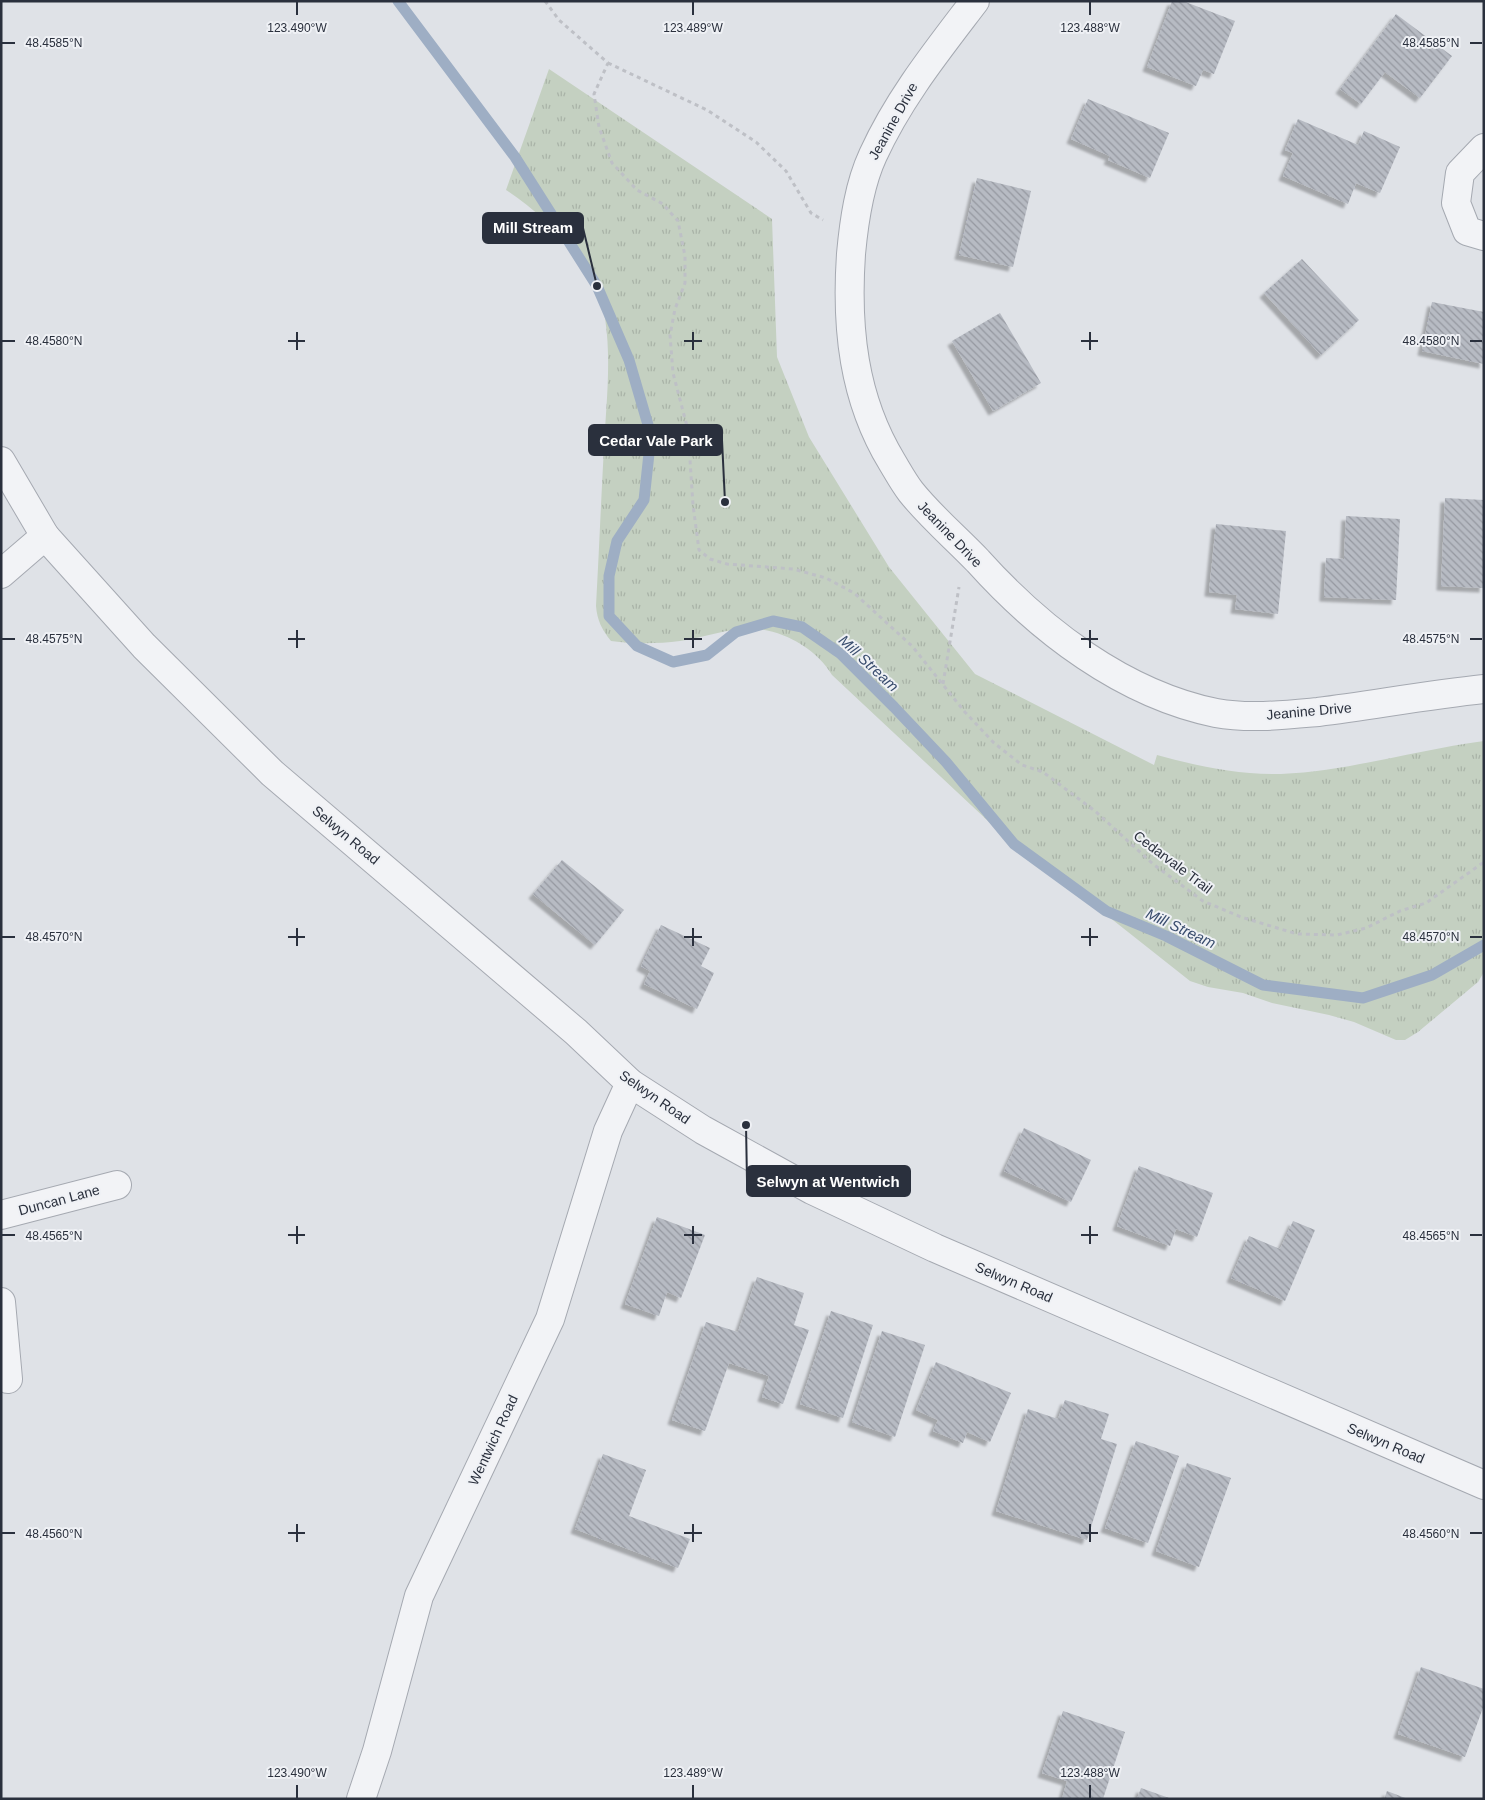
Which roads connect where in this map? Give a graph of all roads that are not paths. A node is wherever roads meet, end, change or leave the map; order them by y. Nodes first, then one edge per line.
1 (975, 1) edge
2 (1484, 148) edge
3 (1484, 236) edge
4 (1, 461) edge
5 (45, 536) junction
6 (1, 574) edge
7 (1484, 689) edge
8 (630, 1082) junction
9 (117, 1185) dead end
10 (1, 1215) edge
11 (1, 1302) edge
12 (8, 1379) dead end
13 (1484, 1485) edge
14 (361, 1799) edge

1 - 7 street, Jeanine Drive
2 - 3 street
4 - 5 street, Selwyn Road
5 - 6 street
5 - 8 street, Selwyn Road
8 - 13 street, Selwyn Road
8 - 14 street, Wentwich Road
9 - 10 street, Duncan Lane
11 - 12 street

